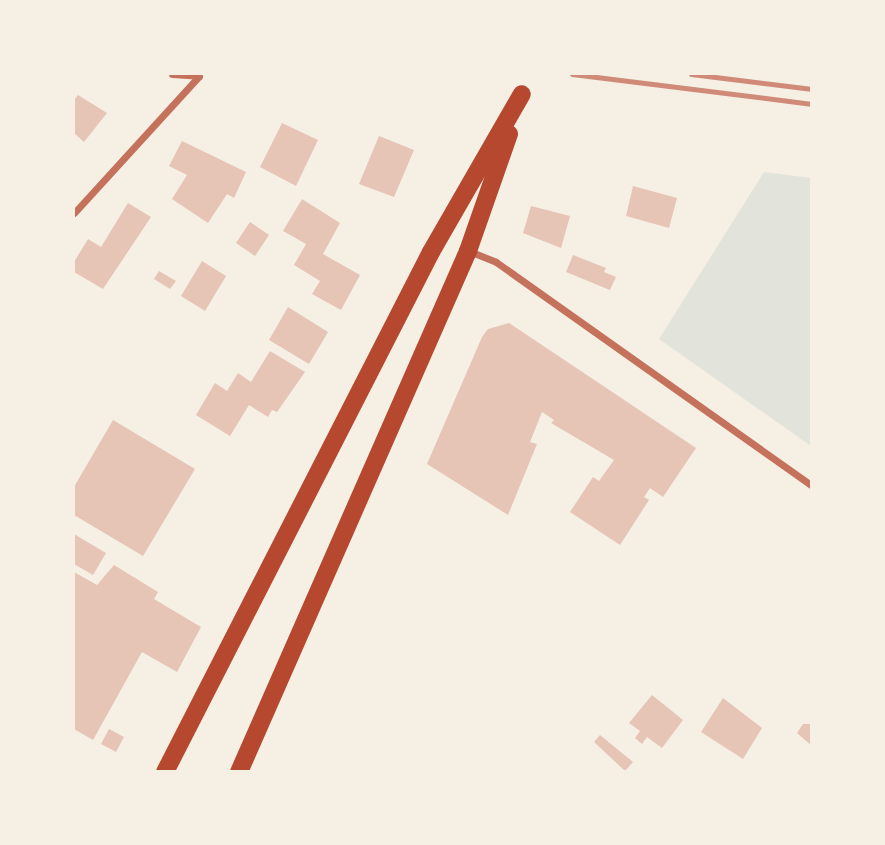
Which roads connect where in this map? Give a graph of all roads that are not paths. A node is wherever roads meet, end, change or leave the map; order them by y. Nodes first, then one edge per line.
1 (172, 74) edge
2 (74, 214) edge
3 (468, 251) junction
4 (811, 486) edge
5 (168, 768) edge
6 (239, 772) edge

1 - 2 street
3 - 4 street
3 - 5 main road
3 - 6 main road

